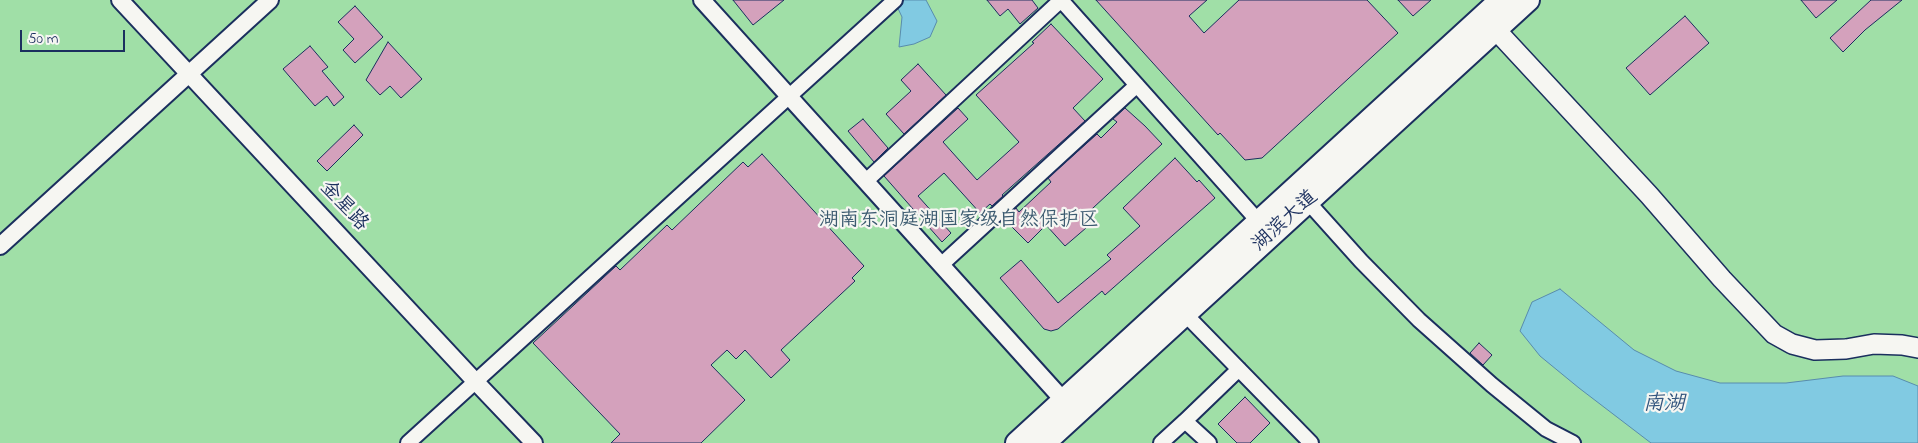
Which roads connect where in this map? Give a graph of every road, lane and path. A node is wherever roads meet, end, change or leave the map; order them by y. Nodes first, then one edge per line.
1 (120, 0) edge
2 (270, 0) edge
3 (702, 0) edge
4 (894, 0) edge
5 (1061, 0) edge
6 (1501, 0) edge
7 (1528, 0) edge
8 (1496, 30) junction
9 (189, 73) junction
10 (1137, 85) junction
11 (789, 96) junction
12 (866, 181) junction
13 (1308, 202) junction
14 (1259, 222) junction
15 (0, 246) edge
16 (941, 265) junction
17 (1185, 314) junction
18 (1918, 348) edge
19 (1239, 369) junction
20 (475, 381) junction
21 (1064, 400) junction
22 (1185, 421) junction
23 (408, 443) edge
24 (534, 443) edge
25 (1017, 443) edge
26 (1044, 443) edge
27 (1161, 443) edge
28 (1209, 443) edge
29 (1312, 443) edge
30 (1573, 443) edge

1 - 9 street, 金星路
2 - 9 street
3 - 11 street
4 - 11 street
5 - 10 street
5 - 12 street
6 - 14 highway, 湖滨大道
7 - 8 highway, 湖滨大道
8 - 13 highway, 湖滨大道
8 - 18 main road
9 - 15 street
9 - 20 street, 金星路
10 - 14 street
10 - 16 street
11 - 12 street
11 - 20 street
12 - 16 street
13 - 17 highway, 湖滨大道
13 - 30 street
14 - 21 highway, 湖滨大道
16 - 21 street
17 - 19 street
17 - 26 highway, 湖滨大道
19 - 22 street
19 - 29 street
20 - 23 street
20 - 24 street, 金星路
21 - 25 highway, 湖滨大道
22 - 27 street
22 - 28 street

